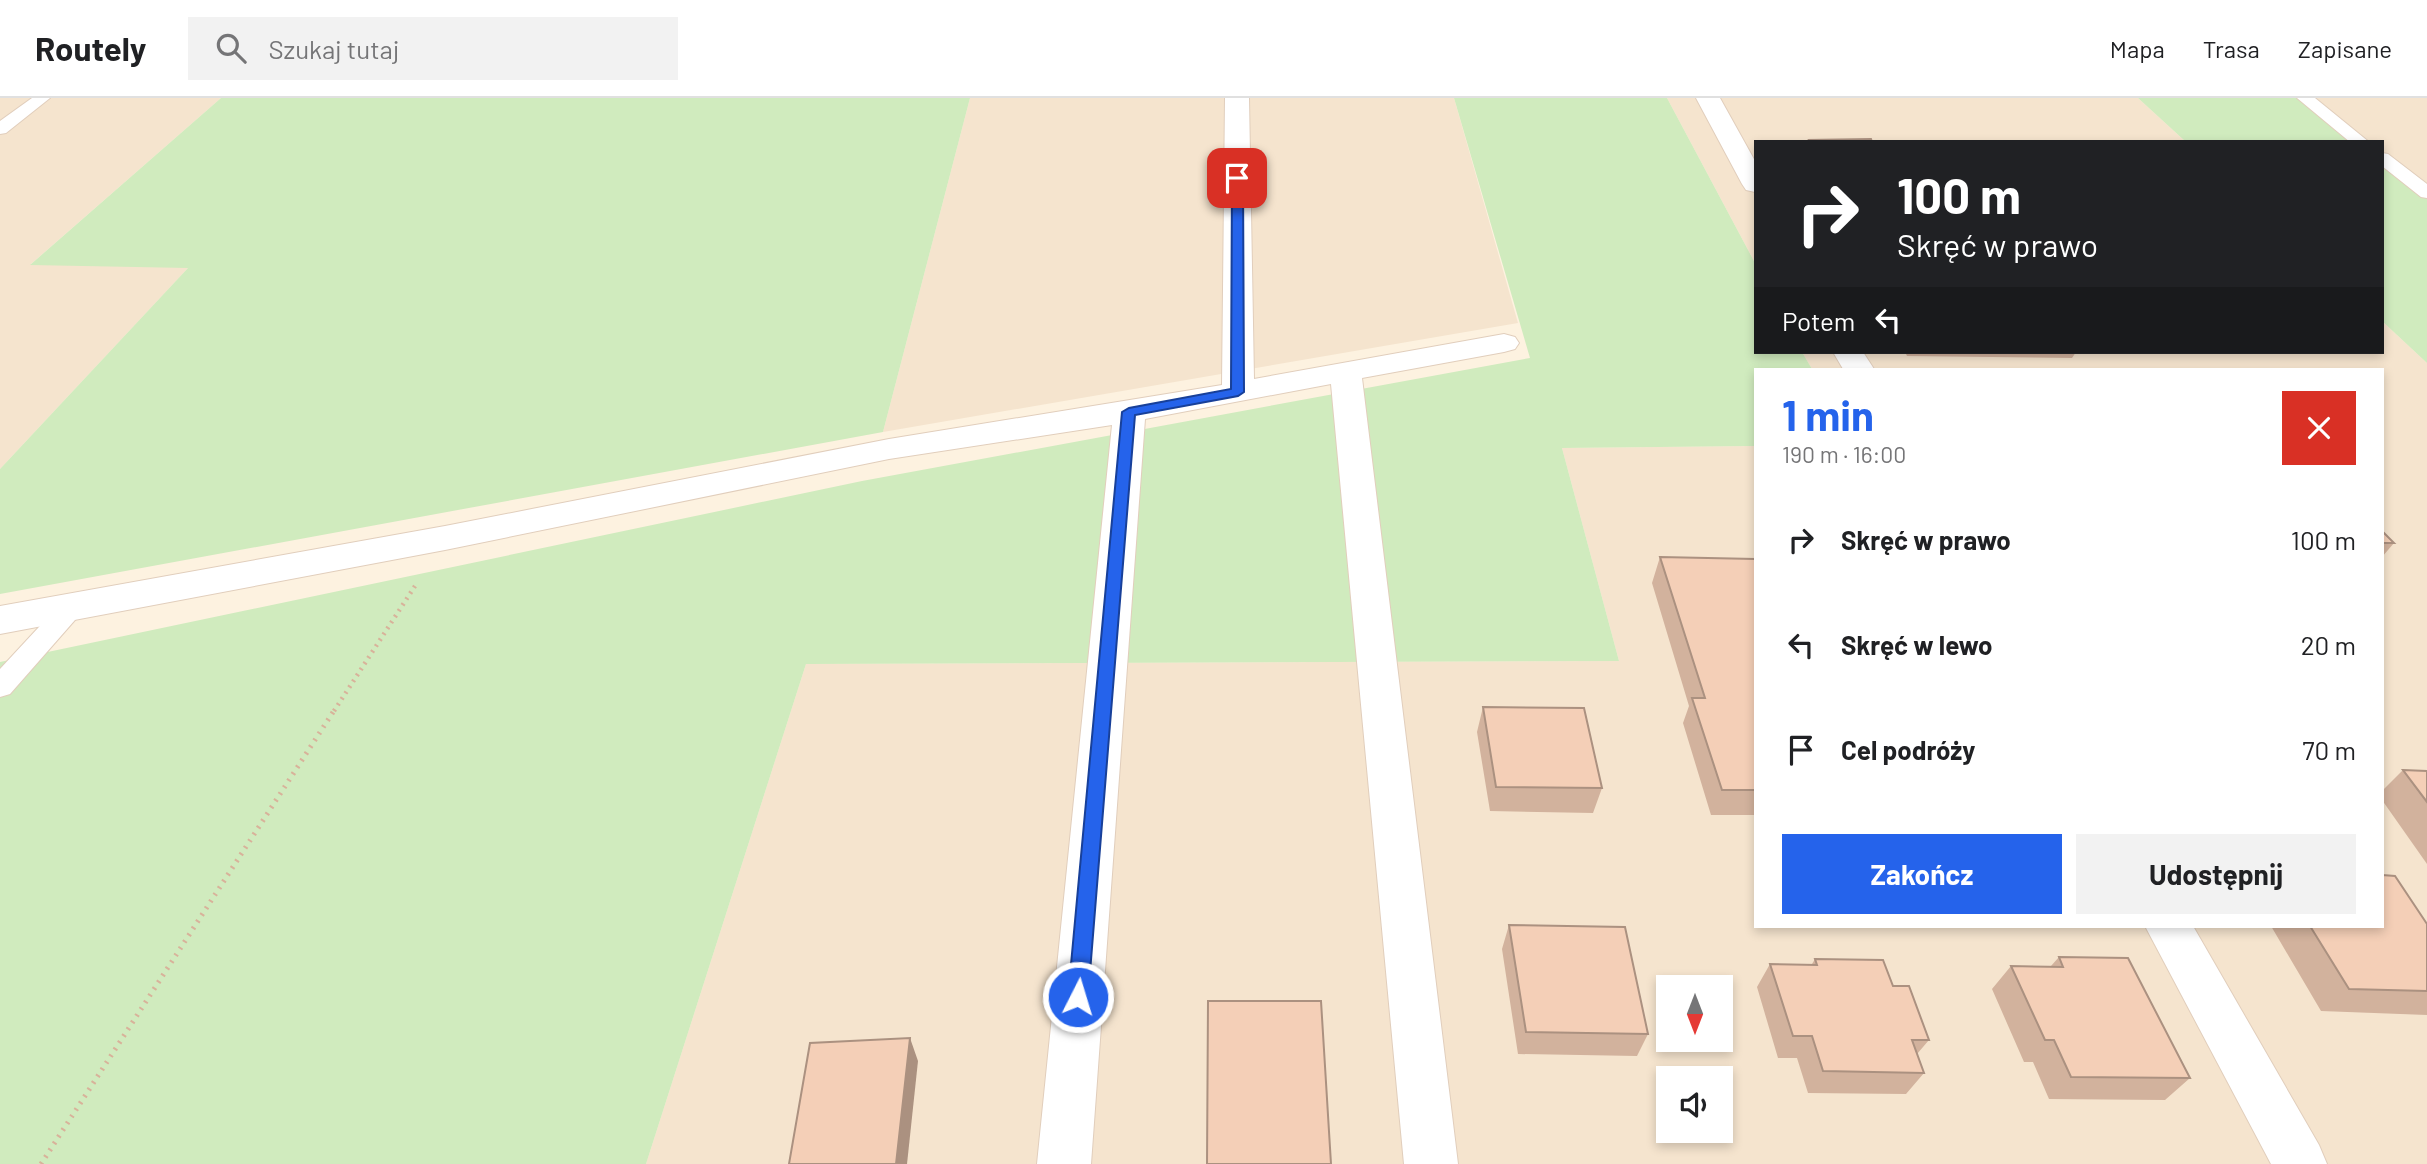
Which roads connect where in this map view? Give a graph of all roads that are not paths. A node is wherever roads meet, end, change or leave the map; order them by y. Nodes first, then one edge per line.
1 (42, 98) edge
2 (1237, 98) edge
3 (1708, 98) edge
4 (2305, 98) edge
5 (0, 129) edge
6 (2358, 140) edge
7 (2384, 160) edge
8 (1754, 182) edge
9 (2427, 193) edge
10 (1504, 343) dead end
11 (1346, 372) junction
12 (1238, 392) junction
13 (1129, 412) junction
14 (73, 606) junction
15 (0, 620) edge
16 (0, 687) edge
17 (2169, 928) edge
18 (1064, 1164) edge
19 (1431, 1164) edge
20 (2300, 1164) edge

1 - 5 lane
2 - 12 street
3 - 8 street
4 - 6 lane
7 - 9 lane
10 - 11 street
11 - 12 street
11 - 19 street
12 - 13 street
13 - 14 street
13 - 18 street
14 - 15 street
14 - 16 lane
17 - 20 street

